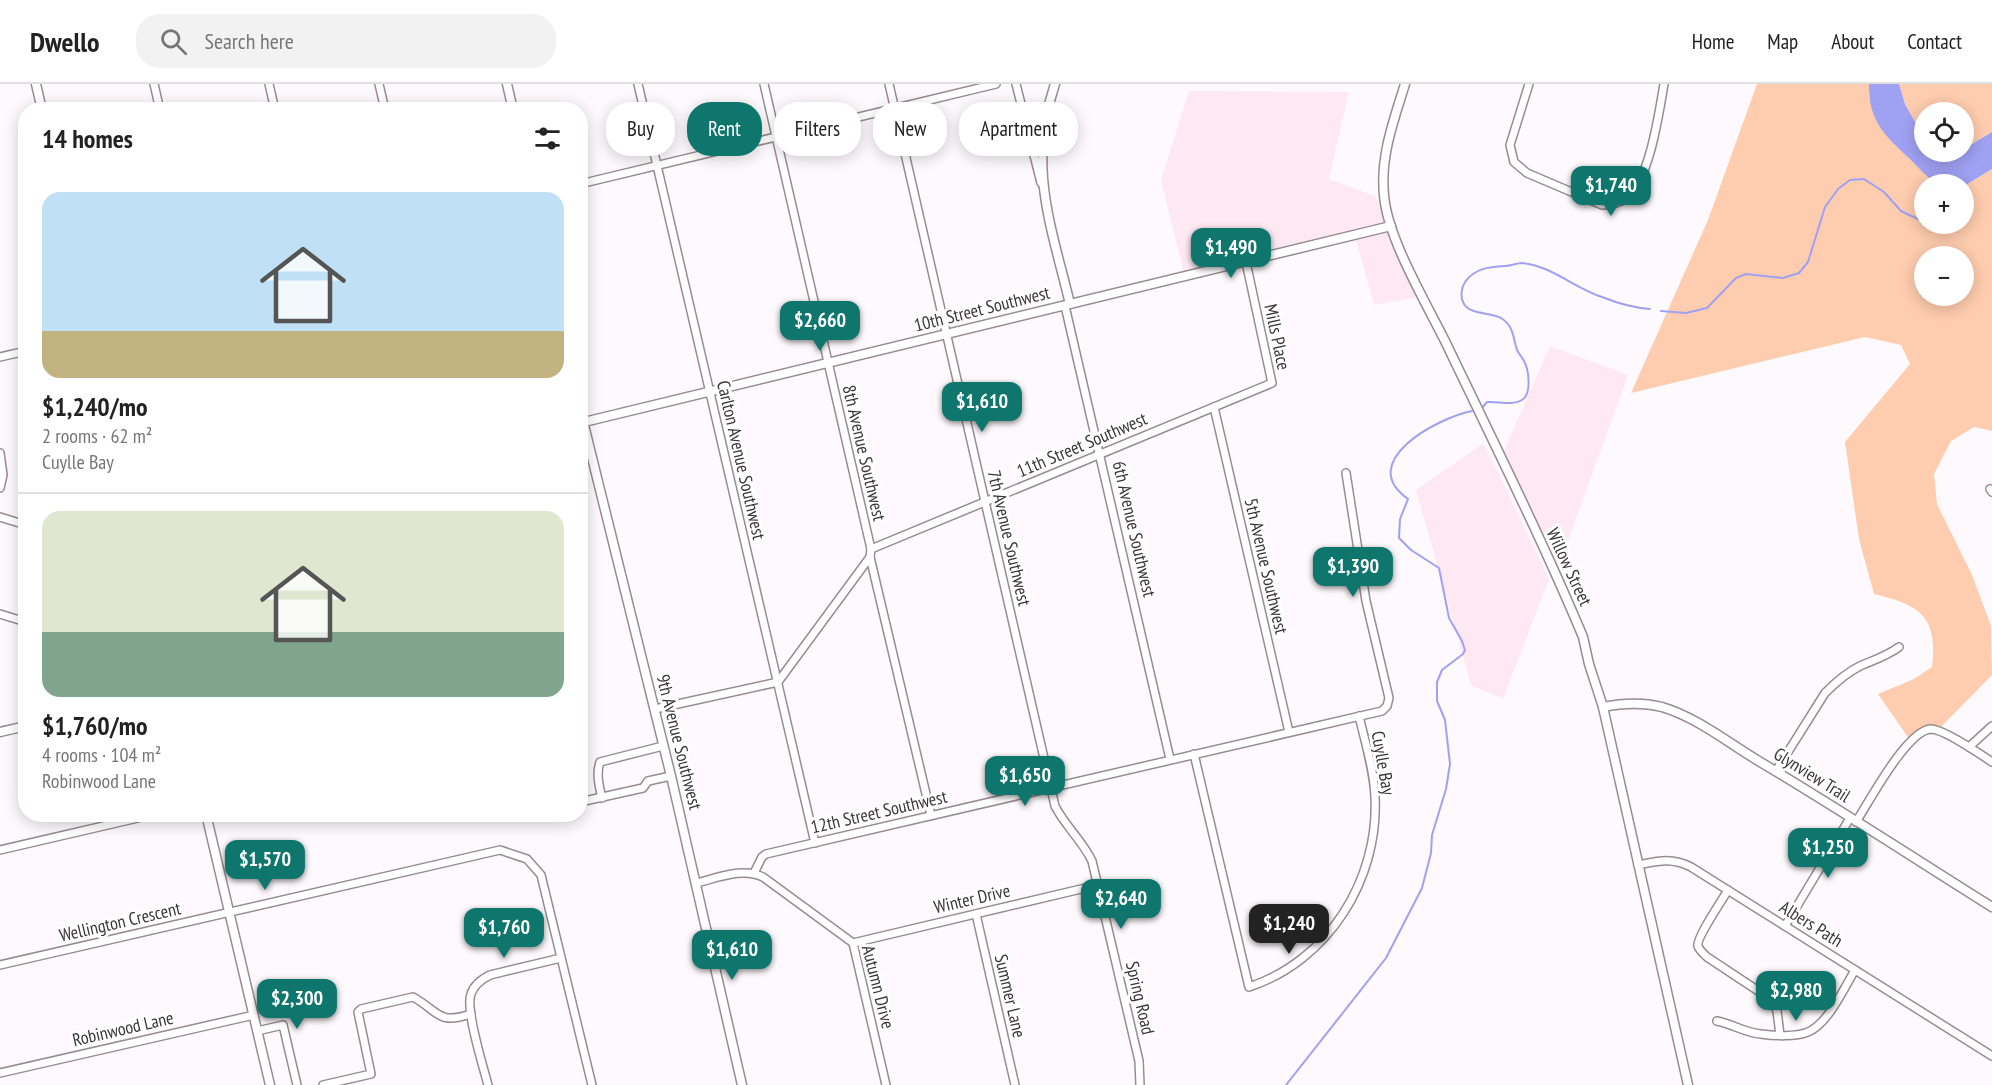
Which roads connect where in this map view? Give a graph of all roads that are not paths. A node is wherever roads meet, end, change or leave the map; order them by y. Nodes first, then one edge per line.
1 (36, 84) edge
2 (154, 84) edge
3 (269, 84) edge
4 (379, 84) edge
5 (507, 84) edge
6 (638, 84) edge
7 (764, 84) edge
8 (889, 84) edge
9 (996, 84) edge
10 (1016, 84) edge
11 (1055, 84) edge
12 (1405, 84) edge
13 (1529, 84) edge
14 (1664, 84) edge
15 (40, 102) edge
16 (158, 102) edge
17 (273, 102) edge
18 (383, 102) edge
19 (511, 102) edge
20 (893, 102) edge
21 (923, 102) edge
22 (774, 129) edge
23 (774, 138) edge
24 (780, 156) edge
25 (905, 156) edge
26 (657, 166) junction
27 (588, 182) edge
28 (1044, 197) junction
29 (1391, 226) junction
30 (1246, 262) junction
31 (1068, 305) junction
32 (947, 335) junction
33 (18, 353) edge
34 (0, 357) edge
35 (828, 363) junction
36 (1272, 383) joint
37 (710, 393) junction
38 (1214, 407) junction
39 (588, 422) edge
40 (588, 447) edge
41 (0, 453) edge
42 (1100, 454) junction
43 (1, 463) edge
44 (1346, 474) dead end
45 (0, 488) edge
46 (985, 502) junction
47 (0, 517) edge
48 (18, 523) edge
49 (870, 553) junction
50 (0, 614) edge
51 (18, 620) edge
52 (1899, 647) dead end
53 (778, 682) junction
54 (1603, 707) junction
55 (655, 709) junction
56 (1359, 716) junction
57 (1992, 726) edge
58 (18, 728) edge
59 (0, 732) edge
60 (1289, 732) junction
61 (663, 746) junction
62 (1969, 747) junction
63 (1194, 754) junction
64 (1170, 759) junction
65 (1992, 762) edge
66 (1776, 771) junction
67 (670, 776) junction
68 (1051, 788) junction
69 (602, 798) junction
70 (588, 801) edge
71 (931, 815) junction
72 (1853, 820) junction
73 (121, 822) edge
74 (208, 822) edge
75 (815, 843) junction
76 (0, 850) edge
77 (1638, 865) junction
78 (754, 873) junction
79 (696, 883) junction
80 (1098, 885) junction
81 (1728, 890) junction
82 (1992, 907) edge
83 (228, 912) junction
84 (976, 914) junction
85 (1785, 926) junction
86 (853, 942) junction
87 (561, 958) junction
88 (0, 965) edge
89 (1855, 970) junction
90 (471, 1014) junction
91 (254, 1015) junction
92 (1717, 1022) dead end
93 (257, 1031) junction
94 (1780, 1035) junction
95 (1992, 1056) edge
96 (0, 1073) edge
97 (270, 1085) edge
98 (297, 1085) edge
99 (323, 1085) edge
100 (488, 1085) edge
101 (592, 1085) edge
102 (742, 1085) edge
103 (886, 1085) edge
104 (1015, 1085) edge
105 (1140, 1085) edge
106 (1688, 1085) edge

1 - 15 street
2 - 16 street
3 - 17 street
4 - 18 street
5 - 19 street
6 - 26 street, Carlton Avenue Southwest
7 - 22 street, 8th Avenue Southwest
8 - 20 street, 7th Avenue Southwest
9 - 21 street
10 - 28 street, 6th Avenue Southwest
11 - 28 street
12 - 29 street, Willow Street
13 - 14 street
23 - 26 street
24 - 35 street, 8th Avenue Southwest
25 - 32 street, 7th Avenue Southwest
26 - 27 street
26 - 37 street, Carlton Avenue Southwest
28 - 31 street, 6th Avenue Southwest
29 - 30 street, 10th Street Southwest
29 - 54 street, Willow Street
30 - 31 street, 10th Street Southwest
30 - 36 street, Mills Place
31 - 32 street, 10th Street Southwest
31 - 42 street, 6th Avenue Southwest
32 - 35 street, 10th Street Southwest
32 - 46 street, 7th Avenue Southwest
33 - 34 street
35 - 37 street, 10th Street Southwest
35 - 49 street, 8th Avenue Southwest
36 - 38 street, 11th Street Southwest
37 - 39 street, 10th Street Southwest
37 - 53 street, Carlton Avenue Southwest
38 - 42 street, 11th Street Southwest
38 - 60 street, 5th Avenue Southwest
40 - 55 street, 9th Avenue Southwest
41 - 43 street
42 - 46 street, 11th Street Southwest
42 - 64 street, 6th Avenue Southwest
43 - 45 street
44 - 56 street
46 - 49 street, 11th Street Southwest
46 - 68 street, 7th Avenue Southwest
47 - 48 street
49 - 53 street
49 - 71 street, 8th Avenue Southwest
50 - 51 street
52 - 66 street
53 - 55 street
53 - 75 street, Carlton Avenue Southwest
54 - 66 street, Glynview Trail
54 - 77 street, Willow Street
55 - 61 street, 9th Avenue Southwest
56 - 60 street, Cuylle Bay
56 - 63 street, Cuylle Bay
57 - 62 street
58 - 59 street
60 - 63 street, 12th Street Southwest
61 - 67 street, 9th Avenue Southwest
61 - 69 street
62 - 65 street
62 - 72 street
63 - 64 street, 12th Street Southwest
64 - 68 street, 12th Street Southwest
66 - 72 street, Glynview Trail
67 - 69 street
67 - 79 street, 9th Avenue Southwest
68 - 71 street, 12th Street Southwest
68 - 80 street, Spring Road
69 - 70 street
71 - 75 street, 12th Street Southwest
72 - 82 street, Glynview Trail
72 - 85 street
73 - 76 street
74 - 83 street
75 - 78 street, 12th Street Southwest
77 - 81 street, Albers Path
77 - 106 street, Willow Street
78 - 79 street
78 - 86 street, Autumn Drive
79 - 102 street, 9th Avenue Southwest
80 - 84 street, Winter Drive
80 - 105 street, Spring Road
81 - 85 street, Albers Path
81 - 94 street
83 - 87 street, Wellington Crescent
83 - 88 street, Wellington Crescent
83 - 91 street
84 - 86 street, Winter Drive
84 - 104 street, Summer Lane
85 - 89 street, Albers Path
86 - 103 street, Autumn Drive
87 - 90 street
87 - 101 street
89 - 94 street
89 - 95 street, Albers Path
90 - 99 street
90 - 100 street
91 - 93 street
91 - 96 street, Robinwood Lane
92 - 94 street
93 - 97 street
93 - 98 street

